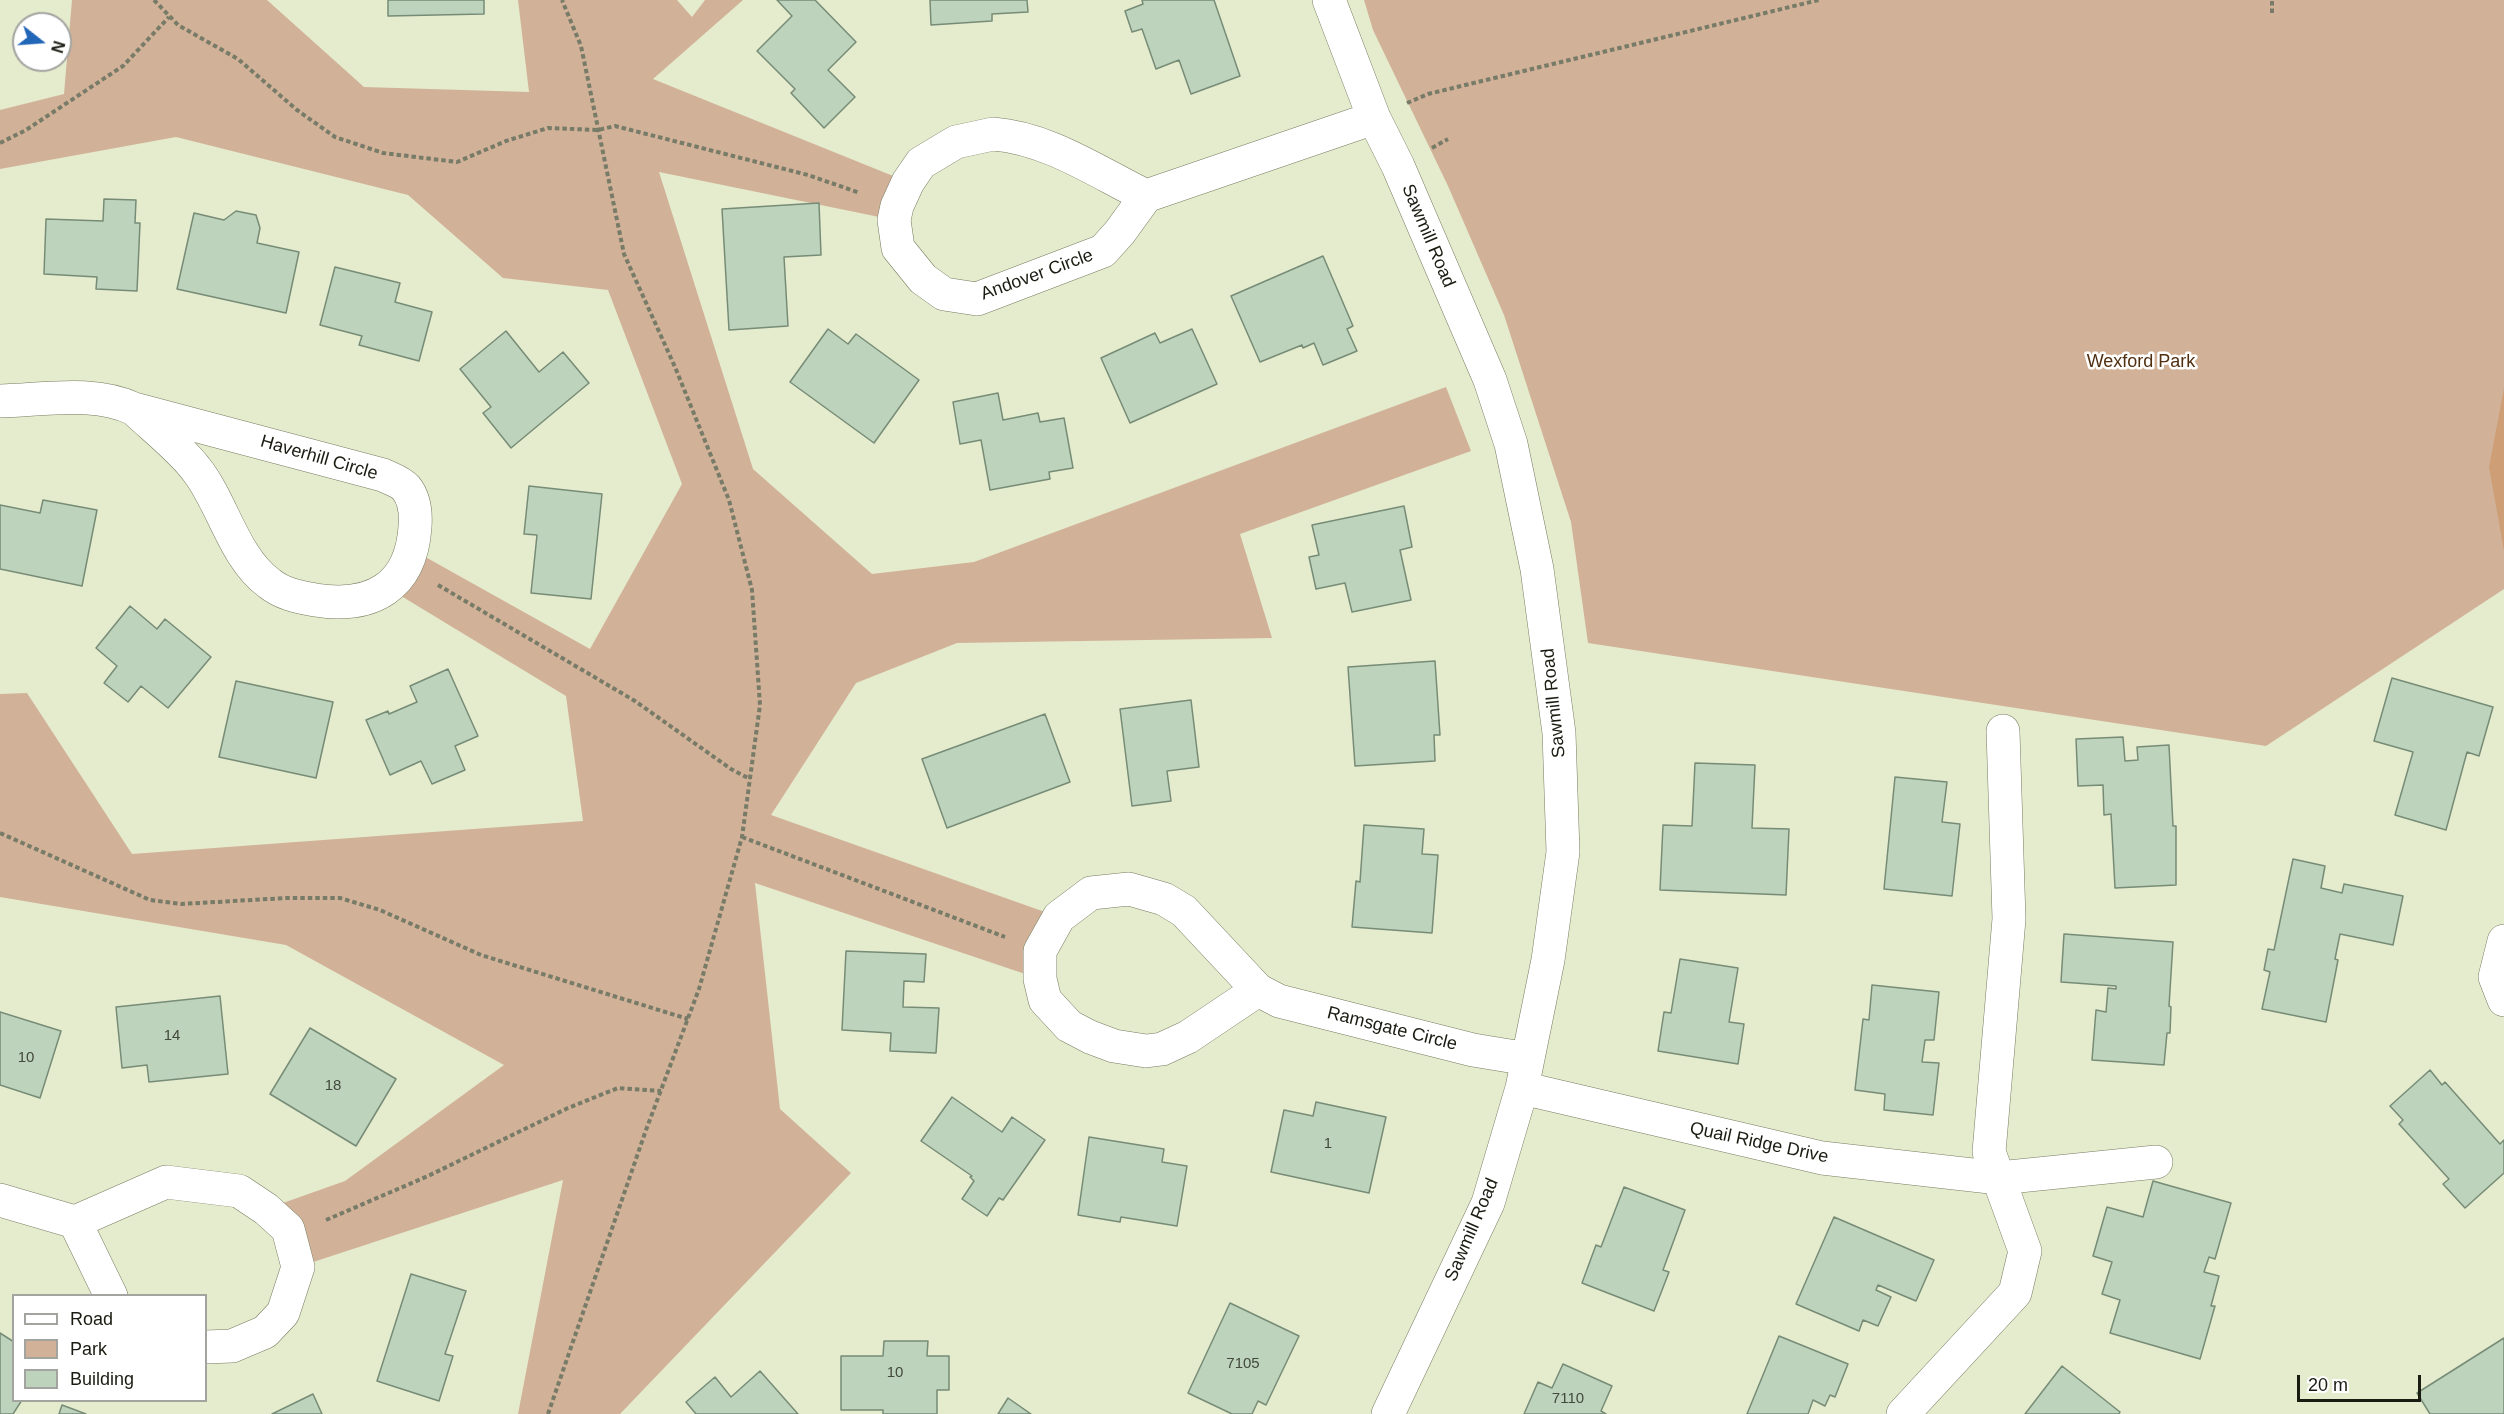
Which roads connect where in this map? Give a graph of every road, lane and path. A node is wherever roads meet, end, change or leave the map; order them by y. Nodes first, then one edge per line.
1 (154, 0) edge
2 (562, 0) edge
3 (1329, 0) edge
4 (1819, 0) edge
5 (2272, 0) edge
6 (2272, 13) dead end
7 (170, 17) junction
8 (1374, 118) junction
9 (598, 130) junction
10 (0, 143) edge
11 (1146, 196) junction
12 (897, 206) junction
13 (0, 401) edge
14 (134, 409) junction
15 (406, 566) junction
16 (2003, 730) dead end
17 (750, 779) junction
18 (0, 833) edge
19 (742, 837) junction
20 (2504, 941) edge
21 (1040, 951) junction
22 (1258, 990) junction
23 (2504, 1000) edge
24 (688, 1020) junction
25 (1525, 1073) junction
26 (661, 1091) junction
27 (2156, 1162) dead end
28 (1999, 1178) junction
29 (0, 1200) edge
30 (75, 1222) junction
31 (290, 1236) junction
32 (110, 1294) edge
33 (207, 1347) edge
34 (548, 1414) edge
35 (1388, 1414) edge
36 (1903, 1414) edge

1 - 7 path
2 - 9 path
3 - 8 street, Sawmill Road
4 - 8 path
5 - 6 path
7 - 9 path
7 - 10 path
8 - 11 street
8 - 25 street, Sawmill Road
9 - 12 path
9 - 17 path
11 - 12 street, Andover Circle
11 - 12 street, Andover Circle
13 - 14 street, Haverhill Circle
14 - 15 street, Haverhill Circle
14 - 15 street, Haverhill Circle
15 - 17 path
16 - 28 street
17 - 19 path
18 - 24 path
19 - 21 path
19 - 24 path
20 - 23 street
21 - 22 street, Ramsgate Circle
21 - 22 street
22 - 25 street, Ramsgate Circle
24 - 26 path
25 - 28 street, Quail Ridge Drive
25 - 35 street, Sawmill Road
26 - 31 path
26 - 34 path
27 - 28 street, Quail Ridge Drive
28 - 36 street
29 - 30 street
30 - 31 street
30 - 32 street
31 - 33 street

